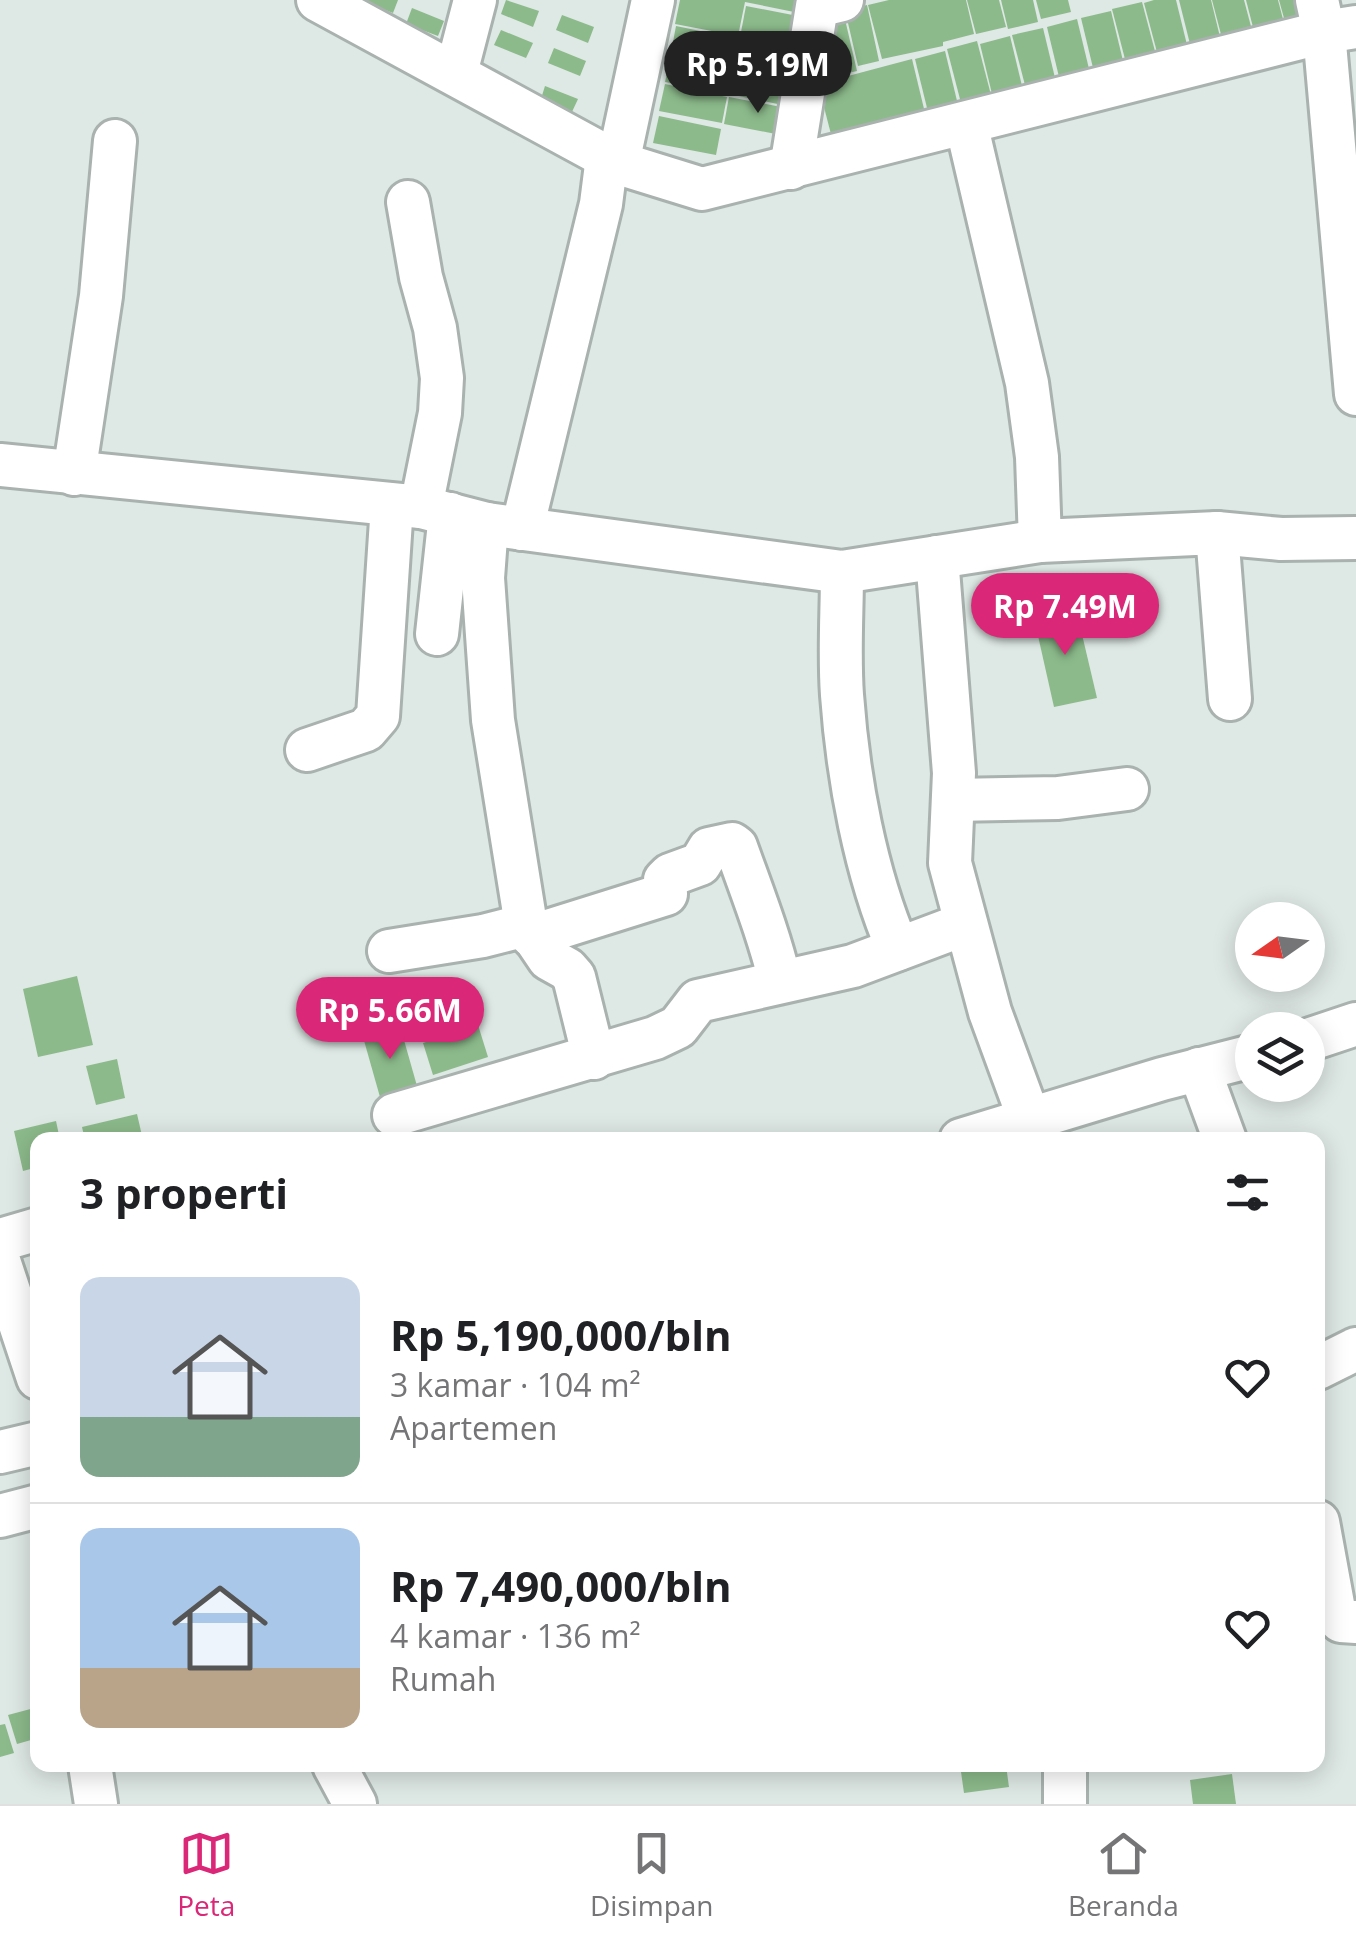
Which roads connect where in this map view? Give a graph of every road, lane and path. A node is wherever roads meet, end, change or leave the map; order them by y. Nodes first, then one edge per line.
1 (474, 0) edge
2 (625, 0) edge
3 (653, 0) edge
4 (826, 2) edge
5 (330, 3) edge
6 (1332, 20) edge
7 (456, 73) junction
8 (966, 123) junction
9 (114, 140) dead end
10 (607, 157) junction
11 (791, 168) junction
12 (408, 202) dead end
13 (1356, 394) edge
14 (0, 466) edge
15 (74, 474) junction
16 (455, 516) junction
17 (1217, 533) junction
18 (1356, 538) edge
19 (1040, 541) junction
20 (938, 557) junction
21 (842, 572) junction
22 (437, 634) dead end
23 (1230, 699) dead end
24 (308, 750) dead end
25 (1127, 790) dead end
26 (952, 800) junction
27 (965, 924) junction
28 (529, 930) junction
29 (898, 948) junction
30 (389, 951) dead end
31 (780, 981) junction
32 (1356, 1024) edge
33 (1325, 1034) edge
34 (594, 1058) junction
35 (1235, 1060) edge
36 (1200, 1069) junction
37 (394, 1115) dead end
38 (1034, 1130) edge
39 (1222, 1132) edge
40 (30, 1231) edge
41 (0, 1240) edge
42 (0, 1264) edge
43 (1356, 1350) edge
44 (30, 1354) edge
45 (1325, 1365) edge
46 (30, 1444) edge
47 (0, 1452) edge
48 (30, 1508) edge
49 (0, 1516) edge
50 (1325, 1560) edge
51 (1356, 1622) edge
52 (91, 1772) edge
53 (338, 1772) edge
54 (1066, 1772) edge
55 (96, 1804) edge
56 (355, 1804) edge
57 (1065, 1804) edge

1 - 7 street
2 - 10 street
3 - 10 street
4 - 11 street
5 - 7 street
6 - 8 street
6 - 13 street
7 - 10 street
8 - 11 street
8 - 19 street
9 - 15 street
10 - 11 street
10 - 16 street
12 - 16 street
14 - 15 street
15 - 16 street
16 - 21 street
16 - 22 street
16 - 24 street
16 - 28 street
17 - 18 street
17 - 19 street
17 - 23 street
19 - 20 street
20 - 21 street
20 - 26 street
21 - 29 street
25 - 26 street
26 - 27 street
27 - 29 street
27 - 38 street
28 - 30 street
28 - 31 street
28 - 34 street
29 - 31 street
31 - 34 street
32 - 33 street
34 - 37 street
35 - 36 street
36 - 38 street
36 - 39 street
40 - 41 street
42 - 44 street
43 - 45 street
46 - 47 street
48 - 49 street
50 - 51 street
52 - 55 street
53 - 56 street
54 - 57 street

